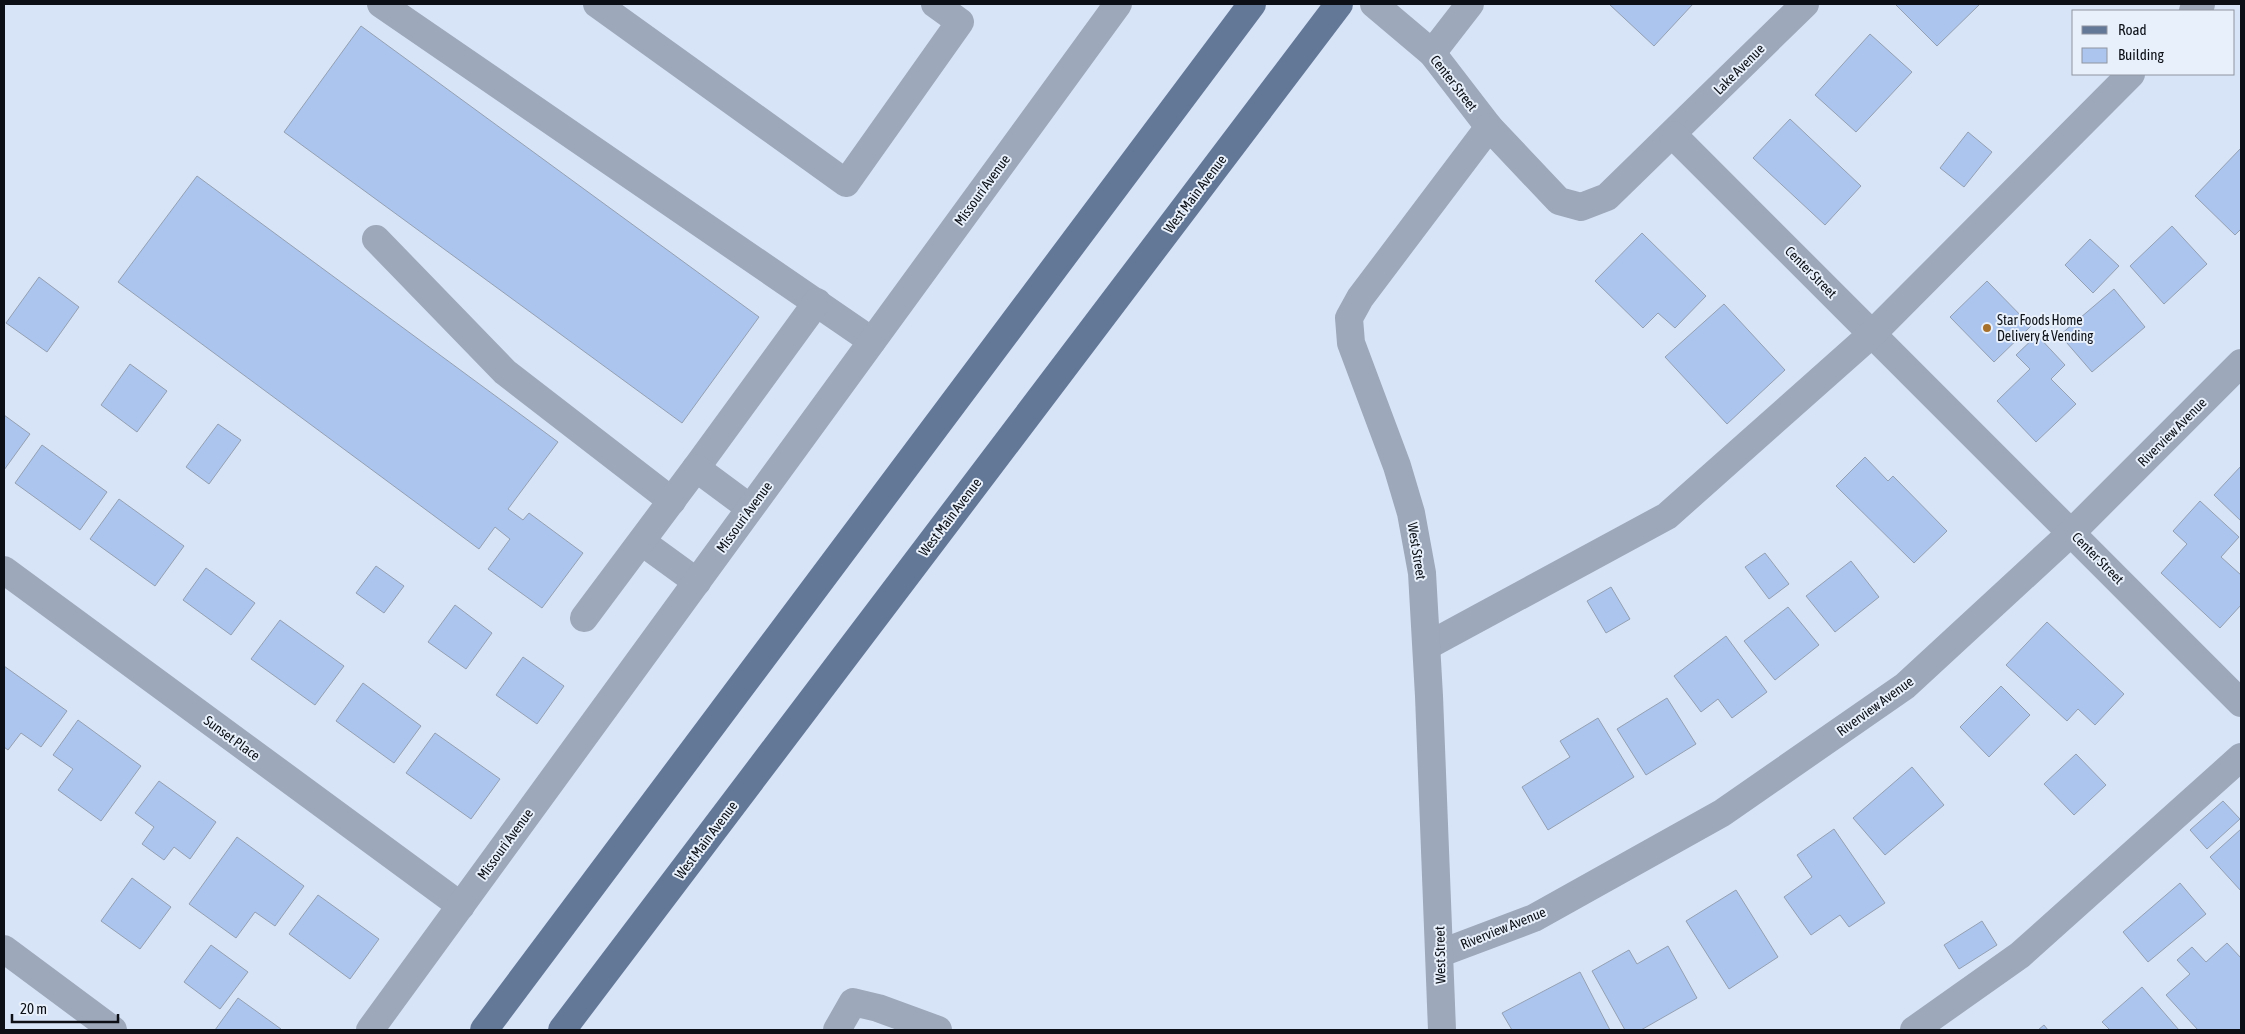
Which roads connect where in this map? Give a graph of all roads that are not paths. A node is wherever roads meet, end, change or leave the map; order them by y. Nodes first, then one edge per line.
1 (381, 4) edge
2 (598, 4) edge
3 (935, 4) edge
4 (1118, 4) edge
5 (1252, 4) edge
6 (1339, 4) edge
7 (1374, 4) edge
8 (1470, 4) edge
9 (1805, 4) edge
10 (966, 13) edge
11 (1432, 53) junction
12 (2130, 75) edge
13 (1489, 127) junction
14 (1673, 135) junction
15 (376, 239) dead end
16 (817, 302) junction
17 (1873, 333) junction
18 (872, 341) junction
19 (2241, 363) edge
20 (696, 468) junction
21 (672, 501) junction
22 (750, 508) junction
23 (2072, 532) junction
24 (642, 542) junction
25 (4, 570) edge
26 (697, 582) junction
27 (584, 618) dead end
28 (1426, 646) junction
29 (2241, 703) edge
30 (2241, 757) edge
31 (461, 906) junction
32 (4, 949) edge
33 (1440, 953) junction
34 (113, 1030) edge
35 (370, 1030) edge
36 (484, 1030) edge
37 (562, 1030) edge
38 (837, 1030) edge
39 (938, 1030) edge
40 (1442, 1030) edge
41 (1914, 1030) edge

1 - 16 street
2 - 10 street
3 - 10 street
4 - 18 street, Missouri Avenue
5 - 36 main road
6 - 37 main road, West Main Avenue
7 - 11 street, Center Street
8 - 11 street
9 - 14 street, Lake Avenue
11 - 13 street, Center Street
12 - 17 street
13 - 14 street, Center Street
13 - 28 street, West Street
14 - 17 street, Center Street
15 - 21 street
16 - 18 street
16 - 20 street
17 - 23 street, Center Street
17 - 28 street
18 - 22 street, Missouri Avenue
19 - 23 street, Riverview Avenue
20 - 21 street
20 - 22 street
21 - 24 street
22 - 26 street, Missouri Avenue
23 - 29 street, Center Street
23 - 33 street, Riverview Avenue
24 - 26 street
24 - 27 street
25 - 31 street, Sunset Place
26 - 31 street, Missouri Avenue
28 - 33 street, West Street
30 - 41 street
31 - 35 street, Missouri Avenue
32 - 34 street
33 - 40 street, West Street
38 - 39 street

